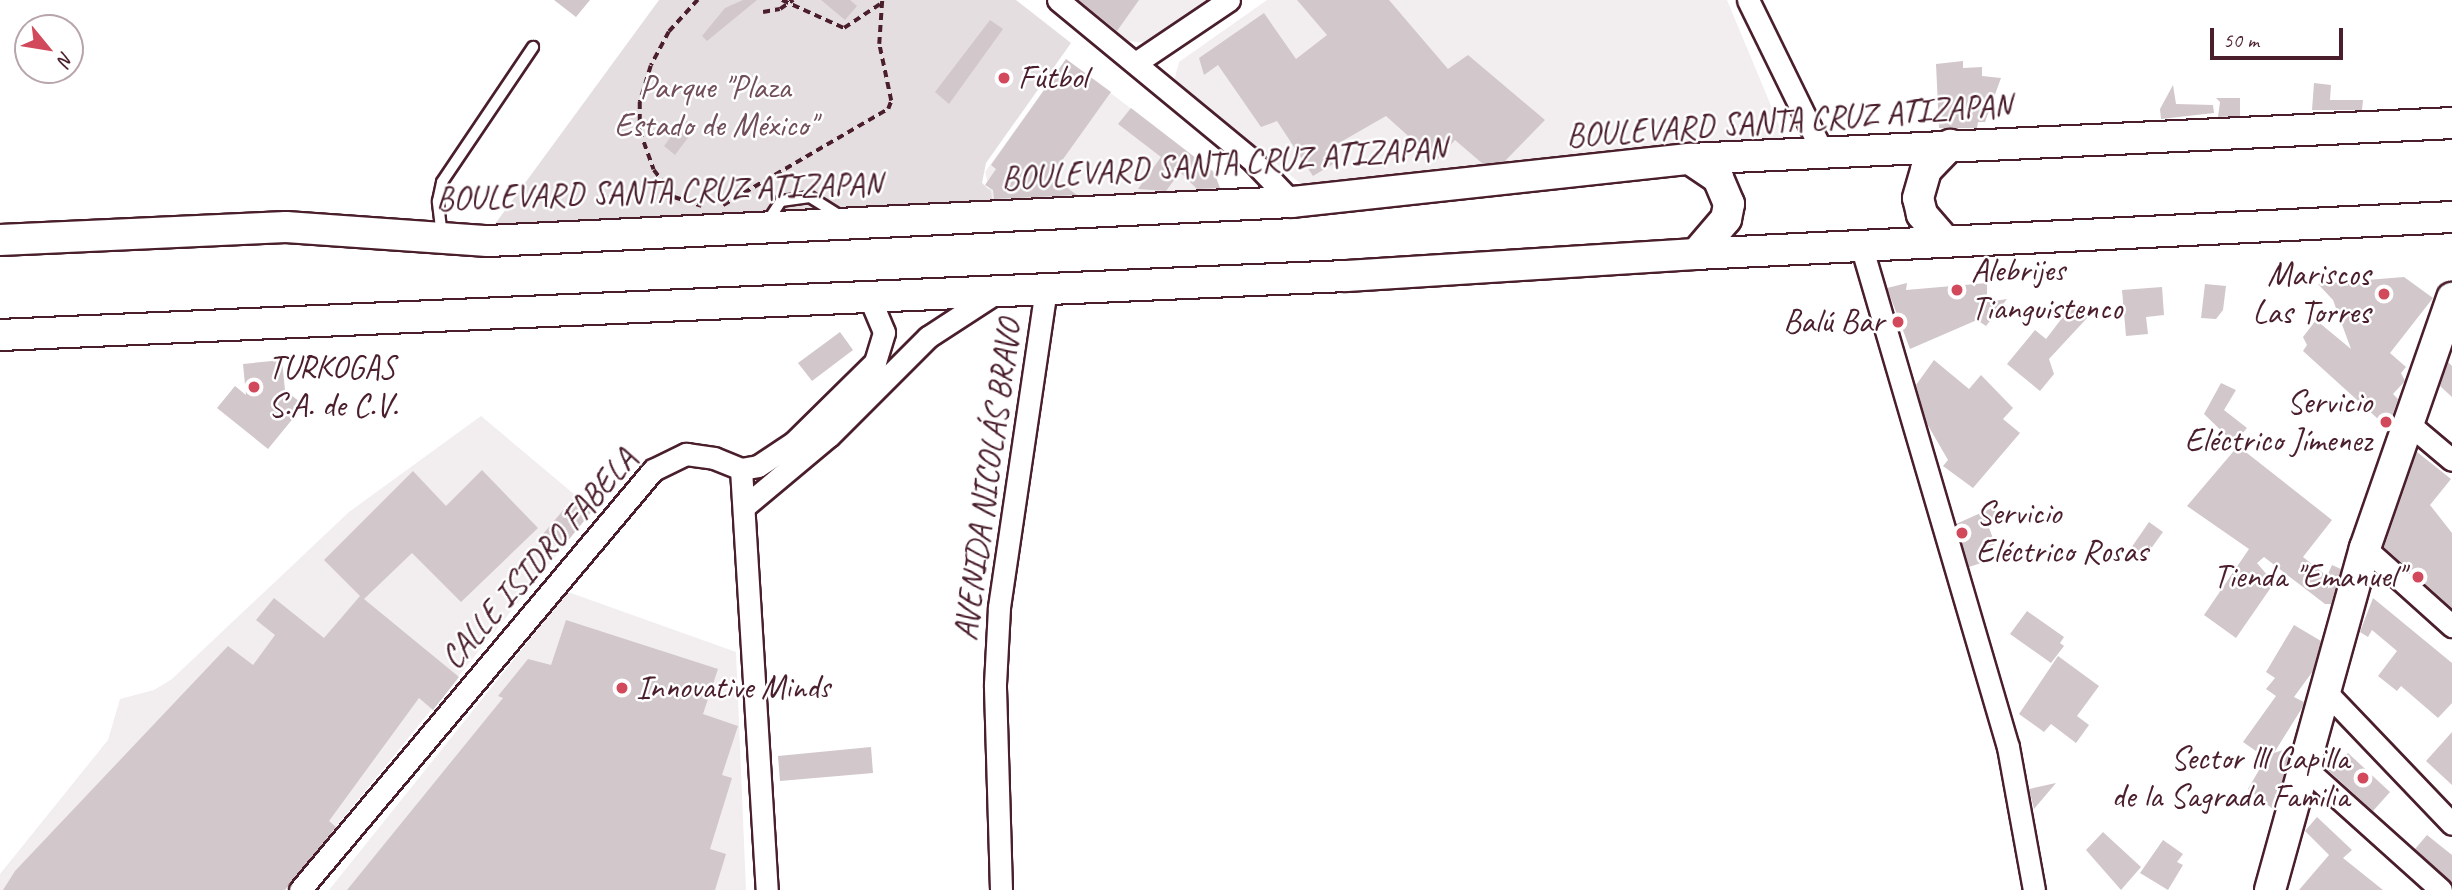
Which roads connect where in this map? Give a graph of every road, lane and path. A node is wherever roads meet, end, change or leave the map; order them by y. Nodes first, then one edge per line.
1 (698, 0) edge
2 (782, 0) edge
3 (793, 0) edge
4 (1058, 0) edge
5 (1229, 0) edge
6 (1748, 0) edge
7 (882, 1) edge
8 (788, 4) junction
9 (763, 12) dead end
10 (533, 47) dead end
11 (1137, 62) junction
12 (2452, 123) edge
13 (1950, 145) junction
14 (1822, 151) junction
15 (1690, 159) junction
16 (1292, 202) junction
17 (707, 206) dead end
18 (715, 207) dead end
19 (2452, 217) edge
20 (442, 239) junction
21 (0, 240) edge
22 (1946, 242) junction
23 (1861, 245) junction
24 (1696, 254) junction
25 (1046, 288) junction
26 (1002, 289) junction
27 (869, 294) junction
28 (2451, 302) edge
29 (0, 335) edge
30 (2407, 423) junction
31 (2452, 460) edge
32 (741, 468) junction
33 (744, 508) junction
34 (2365, 548) junction
35 (2452, 626) edge
36 (2324, 691) junction
37 (2304, 767) junction
38 (2452, 824) edge
39 (300, 890) edge
40 (767, 890) edge
41 (1001, 890) edge
42 (2034, 890) edge
43 (2270, 890) edge
44 (2441, 890) edge

1 - 17 path
2 - 8 path
3 - 8 path
4 - 11 street
5 - 11 street
6 - 14 street
7 - 8 path
7 - 18 path
8 - 9 path
10 - 20 lane
11 - 16 street
12 - 13 main road, BOULEVARD SANTA CRUZ ATIZAPAN
13 - 14 main road, BOULEVARD SANTA CRUZ ATIZAPAN
13 - 22 main road
14 - 15 main road, BOULEVARD SANTA CRUZ ATIZAPAN
15 - 16 main road, BOULEVARD SANTA CRUZ ATIZAPAN
15 - 24 main road
16 - 20 main road, BOULEVARD SANTA CRUZ ATIZAPAN
19 - 22 main road
20 - 21 main road, BOULEVARD SANTA CRUZ ATIZAPAN
22 - 23 main road
23 - 24 main road
23 - 42 street
24 - 25 main road
25 - 26 main road
25 - 41 street, AVENIDA NICOLÁS BRAVO
26 - 27 main road
26 - 33 street
27 - 29 main road
27 - 32 street
28 - 30 main road
30 - 31 street
30 - 34 main road
32 - 33 street
32 - 39 street, CALLE ISIDRO FABELA
33 - 40 street
34 - 35 street
34 - 36 main road
36 - 37 main road
36 - 38 street
37 - 43 main road
37 - 44 street

